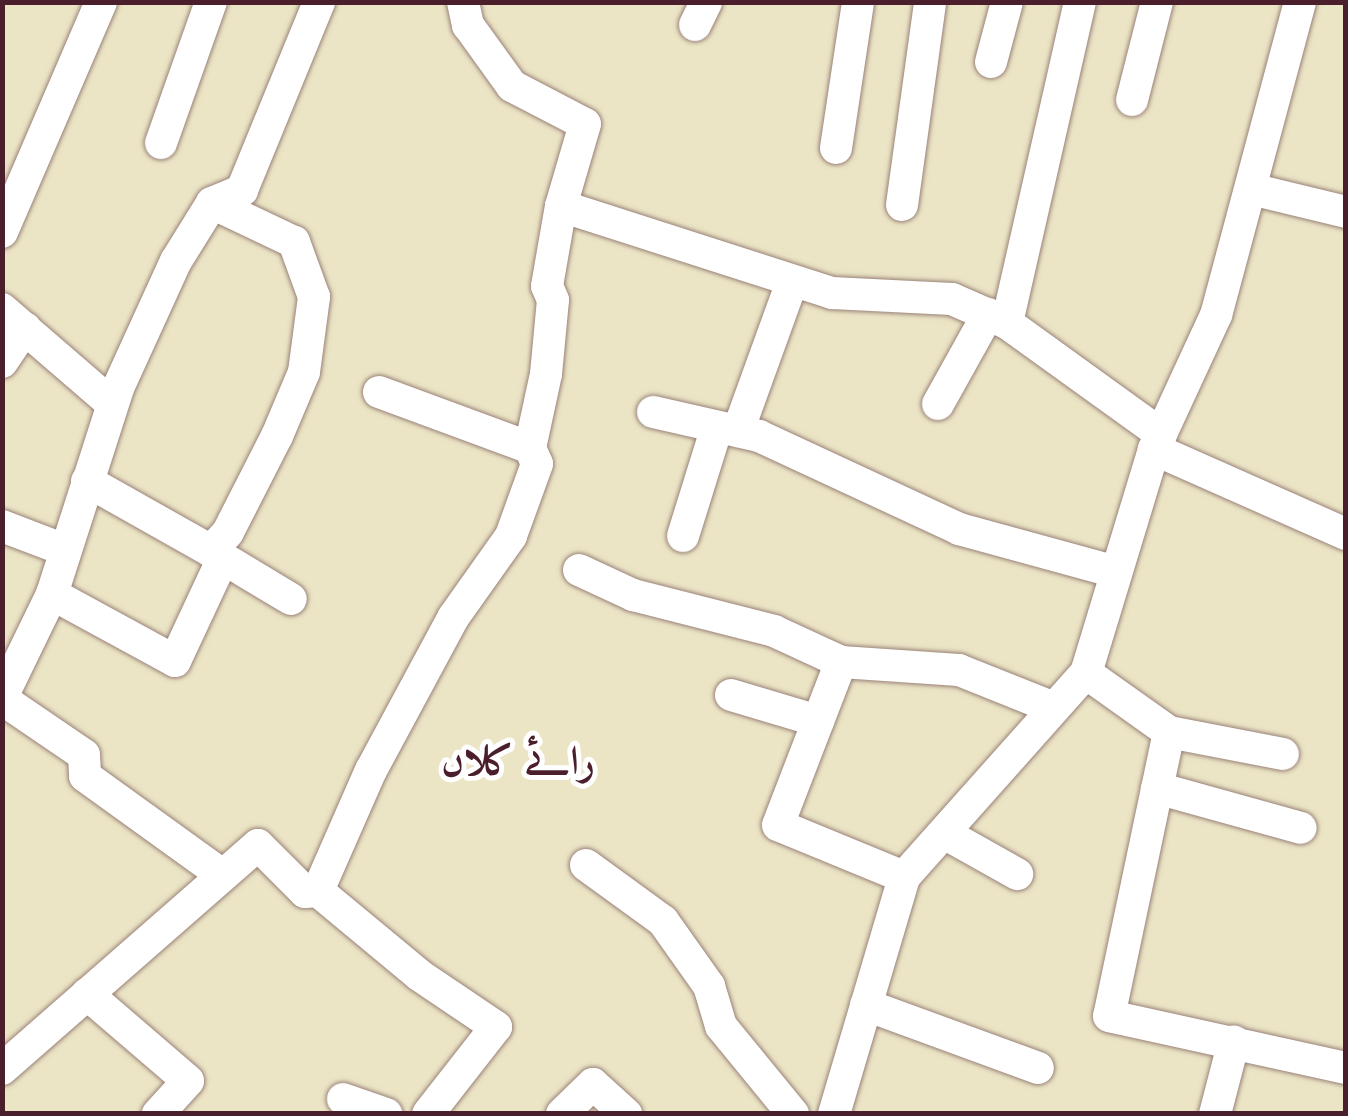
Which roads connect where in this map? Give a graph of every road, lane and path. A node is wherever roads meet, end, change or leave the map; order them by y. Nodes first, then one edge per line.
1 (101, 2) edge
2 (211, 2) edge
3 (319, 2) edge
4 (463, 2) edge
5 (858, 2) edge
6 (930, 2) edge
7 (1007, 2) edge
8 (1080, 2) edge
9 (1156, 2) edge
10 (1300, 2) edge
11 (991, 62) dead end
12 (1132, 100) dead end
13 (161, 143) dead end
14 (836, 148) dead end
15 (1251, 189) junction
16 (212, 203) junction
17 (902, 205) dead end
18 (561, 206) junction
19 (1346, 212) edge
20 (2, 232) edge
21 (792, 282) junction
22 (998, 318) junction
23 (14, 319) edge
24 (2, 362) edge
25 (379, 392) dead end
26 (112, 404) junction
27 (938, 404) dead end
28 (653, 412) dead end
29 (727, 429) junction
30 (1158, 442) junction
31 (530, 448) junction
32 (88, 481) junction
33 (2, 526) edge
34 (1346, 534) edge
35 (683, 536) dead end
36 (66, 550) junction
37 (217, 554) junction
38 (579, 570) dead end
39 (1116, 572) junction
40 (52, 594) junction
41 (290, 599) dead end
42 (842, 662) junction
43 (1086, 673) junction
44 (731, 696) dead end
45 (2, 698) edge
46 (1054, 708) junction
47 (818, 721) junction
48 (1169, 732) junction
49 (1283, 754) dead end
50 (1157, 788) junction
51 (1301, 828) dead end
52 (944, 833) junction
53 (586, 865) dead end
54 (221, 874) junction
55 (1017, 874) dead end
56 (904, 878) junction
57 (318, 891) junction
58 (86, 994) junction
59 (866, 1005) junction
60 (1234, 1041) junction
61 (1038, 1068) dead end
62 (1346, 1068) edge
63 (2, 1069) edge
64 (344, 1099) dead end
65 (158, 1114) edge
66 (386, 1114) edge
67 (428, 1114) edge
68 (562, 1114) edge
69 (626, 1114) edge
70 (793, 1114) edge
71 (834, 1114) edge
72 (1215, 1114) edge

1 - 20 street
2 - 13 street
3 - 16 street
4 - 18 street
5 - 14 street
6 - 17 street
7 - 11 street
8 - 22 street
9 - 12 street
10 - 15 street
15 - 19 street
15 - 30 street
16 - 26 street
16 - 37 street
18 - 21 street
18 - 31 street
21 - 22 street
21 - 29 street
22 - 27 street
22 - 30 street
23 - 24 street
23 - 26 street
25 - 31 street
26 - 32 street
28 - 29 street
29 - 35 street
29 - 39 street
30 - 34 street
30 - 39 street
31 - 57 street
32 - 36 street
32 - 37 street
33 - 36 street
36 - 40 street
37 - 40 street
37 - 41 street
38 - 42 street
39 - 43 street
40 - 45 street
42 - 46 street
42 - 47 street
43 - 46 street
43 - 48 street
44 - 47 street
45 - 54 street
46 - 52 street
47 - 56 street
48 - 49 street
48 - 50 street
50 - 51 street
50 - 60 street
52 - 55 street
52 - 56 street
53 - 70 street
54 - 57 street
54 - 58 street
56 - 59 street
57 - 67 street
58 - 63 street
58 - 65 street
59 - 61 street
59 - 71 street
60 - 62 street
60 - 72 street
64 - 66 street
68 - 69 street

